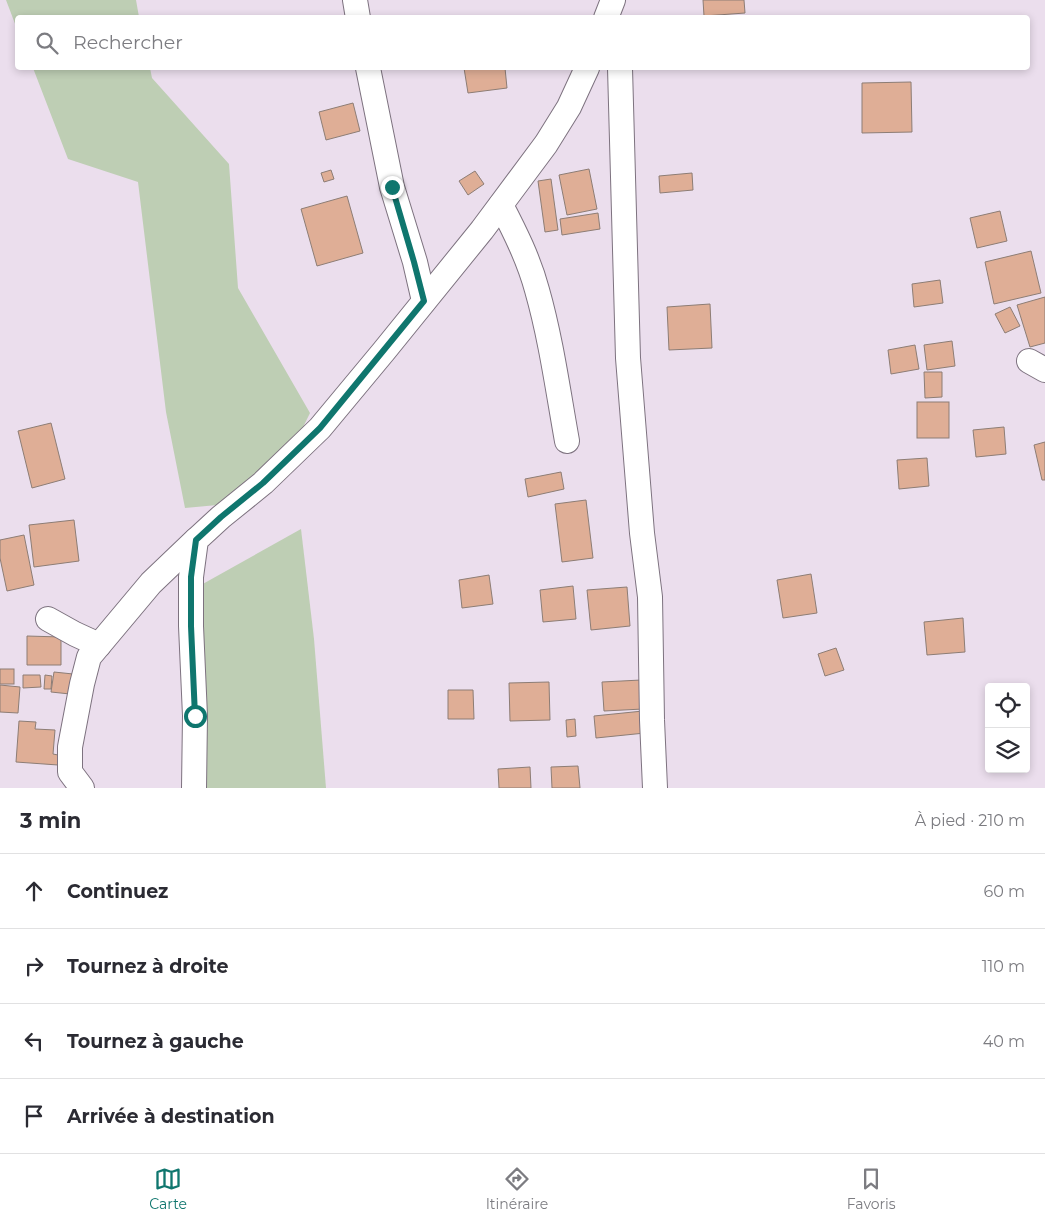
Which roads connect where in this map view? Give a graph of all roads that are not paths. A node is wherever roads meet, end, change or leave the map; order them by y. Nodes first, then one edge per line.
1 (355, 0) edge
2 (613, 0) edge
3 (358, 15) edge
4 (607, 15) edge
5 (616, 15) edge
6 (368, 70) edge
7 (585, 70) edge
8 (620, 70) edge
9 (501, 205) junction
10 (424, 301) junction
11 (567, 441) dead end
12 (196, 540) junction
13 (48, 619) dead end
14 (99, 645) junction
15 (82, 788) edge
16 (194, 788) edge
17 (655, 788) edge

1 - 3 street
2 - 4 street
2 - 5 street
6 - 10 street
7 - 9 street
8 - 17 street
9 - 10 street
9 - 11 street
10 - 12 street
12 - 14 street
12 - 16 street
13 - 14 street
14 - 15 street

